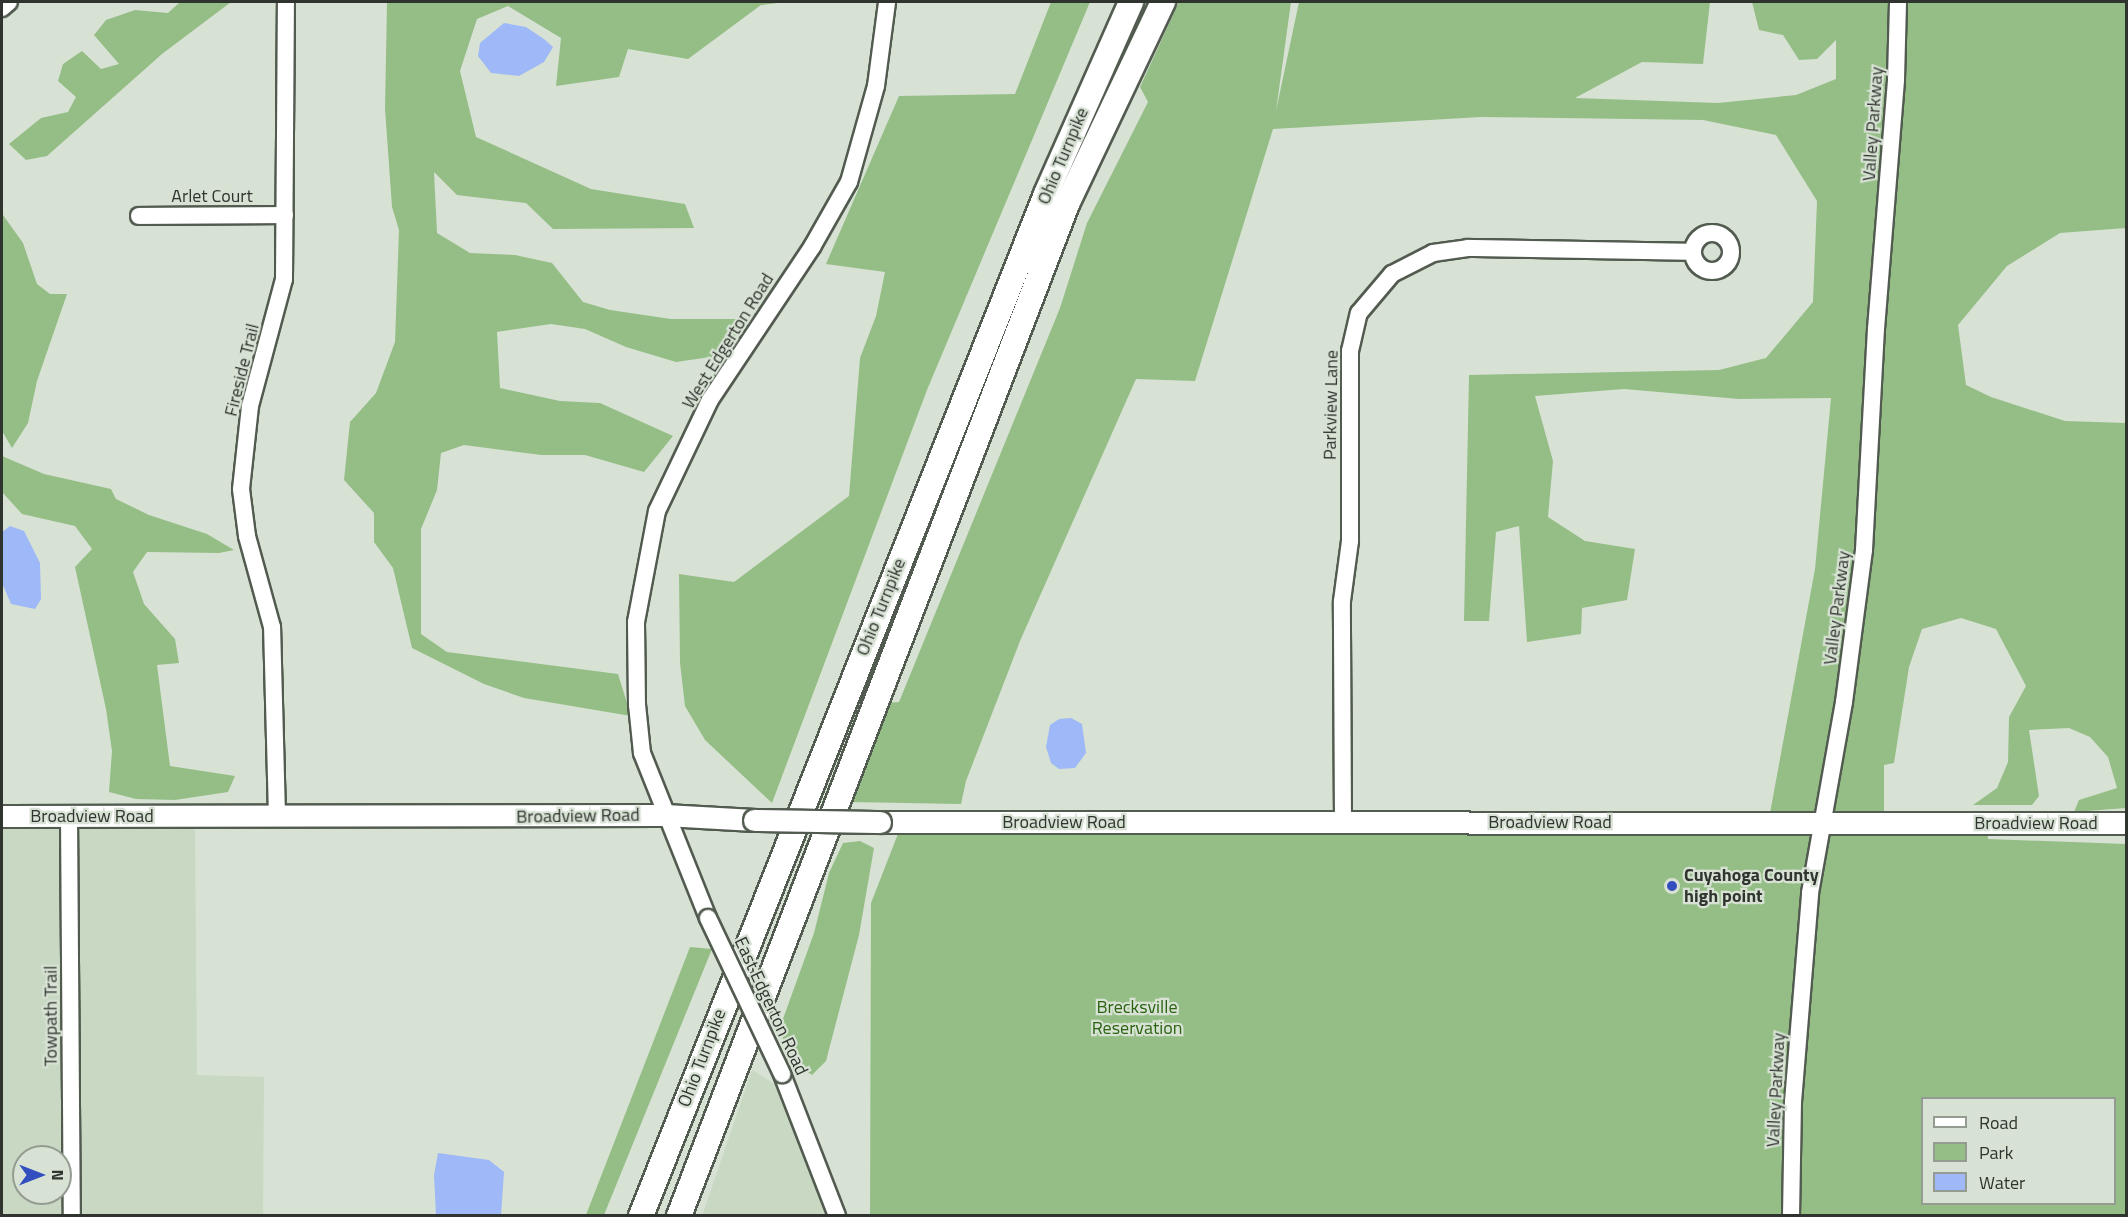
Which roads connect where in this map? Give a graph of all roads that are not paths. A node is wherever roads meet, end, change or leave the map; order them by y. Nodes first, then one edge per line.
1 (9, 2) edge
2 (286, 2) edge
3 (887, 2) edge
4 (1131, 2) edge
5 (1163, 2) edge
6 (1898, 2) edge
7 (2, 8) edge
8 (285, 215) junction
9 (140, 216) dead end
10 (1693, 252) dead end
11 (665, 815) junction
12 (2, 816) edge
13 (69, 816) junction
14 (277, 816) junction
15 (1343, 821) junction
16 (1822, 822) junction
17 (2127, 823) edge
18 (72, 1215) edge
19 (641, 1215) edge
20 (679, 1215) edge
21 (837, 1215) edge
22 (1791, 1215) edge

1 - 7 street
2 - 8 street, Fireside Trail
3 - 11 street, West Edgerton Road
4 - 19 highway, Ohio Turnpike
5 - 20 highway, Ohio Turnpike
6 - 16 street, Valley Parkway
8 - 9 street, Arlet Court
8 - 14 street, Fireside Trail
10 - 15 street, Parkview Lane
11 - 14 main road, Broadview Road
11 - 15 main road, Broadview Road, bridge
11 - 21 street, East Edgerton Road, bridge
12 - 13 main road, Broadview Road
13 - 14 main road, Broadview Road
13 - 18 street, Towpath Trail
15 - 16 main road, Broadview Road
16 - 17 main road, Broadview Road
16 - 22 street, Valley Parkway

